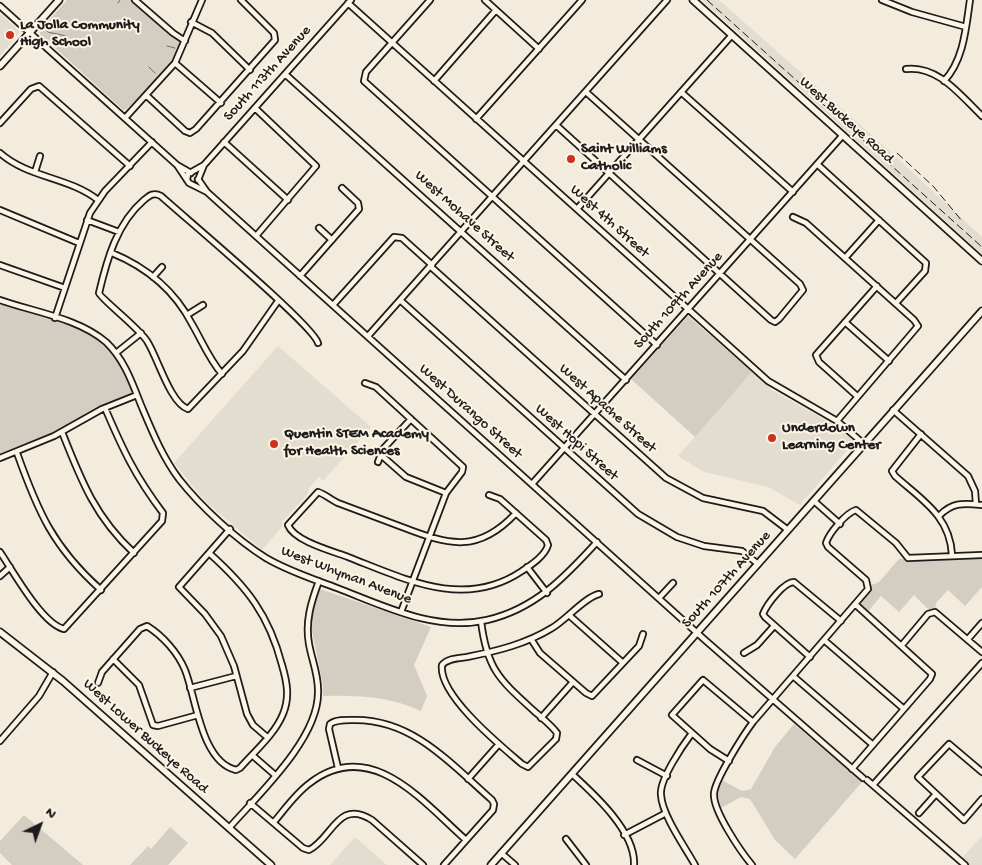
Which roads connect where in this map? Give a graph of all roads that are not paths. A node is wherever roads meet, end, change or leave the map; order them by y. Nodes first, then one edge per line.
1 (59, 0) edge
2 (136, 0) edge
3 (202, 0) edge
4 (241, 0) edge
5 (430, 0) edge
6 (485, 0) edge
7 (581, 0) edge
8 (667, 0) edge
9 (693, 0) edge
10 (882, 0) edge
11 (970, 0) edge
12 (350, 2) edge
13 (0, 6) edge
14 (496, 10) junction
15 (191, 22) junction
16 (966, 27) junction
17 (30, 32) junction
18 (732, 35) junction
19 (185, 41) junction
20 (392, 43) junction
21 (539, 48) junction
22 (175, 64) junction
23 (0, 66) edge
24 (906, 69) dead end
25 (250, 70) junction
26 (285, 74) junction
27 (434, 81) junction
28 (944, 81) junction
29 (586, 92) junction
30 (681, 92) junction
31 (146, 95) junction
32 (221, 103) junction
33 (254, 108) junction
34 (982, 116) edge
35 (125, 118) junction
36 (476, 119) junction
37 (0, 123) edge
38 (556, 125) junction
39 (843, 135) junction
40 (638, 139) junction
41 (152, 142) junction
42 (224, 142) junction
43 (0, 153) edge
44 (40, 156) dead end
45 (524, 162) junction
46 (817, 164) junction
47 (130, 166) junction
48 (204, 166) junction
49 (35, 172) junction
50 (609, 173) junction
51 (187, 174) junction
52 (198, 178) junction
53 (342, 188) dead end
54 (207, 192) junction
55 (793, 192) junction
56 (492, 197) junction
57 (98, 200) junction
58 (288, 200) junction
59 (576, 209) junction
60 (0, 210) edge
61 (793, 217) dead end
62 (87, 220) junction
63 (880, 220) junction
64 (319, 228) dead end
65 (119, 232) junction
66 (461, 232) junction
67 (256, 236) junction
68 (332, 240) junction
69 (750, 240) junction
70 (79, 242) junction
71 (112, 253) junction
72 (845, 258) junction
73 (982, 261) edge
74 (0, 265) edge
75 (431, 266) junction
76 (162, 267) dead end
77 (720, 274) junction
78 (300, 276) junction
79 (153, 277) junction
80 (877, 286) junction
81 (65, 288) junction
82 (1, 300) edge
83 (400, 300) junction
84 (278, 301) junction
85 (896, 303) junction
86 (203, 305) dead end
87 (333, 305) junction
88 (0, 307) edge
89 (688, 310) junction
90 (982, 311) edge
91 (187, 315) junction
92 (55, 318) junction
93 (845, 322) junction
94 (141, 333) junction
95 (368, 336) junction
96 (318, 343) dead end
97 (657, 345) junction
98 (116, 353) junction
99 (889, 361) junction
100 (222, 374) junction
101 (626, 380) junction
102 (364, 383) dead end
103 (137, 395) junction
104 (857, 396) junction
105 (105, 408) junction
106 (893, 410) junction
107 (595, 414) junction
108 (411, 419) junction
109 (837, 422) junction
110 (62, 432) junction
111 (921, 434) junction
112 (864, 444) junction
113 (564, 449) junction
114 (17, 453) junction
115 (382, 455) junction
116 (0, 458) edge
117 (378, 462) dead end
118 (532, 484) junction
119 (446, 493) junction
120 (489, 495) dead end
121 (814, 501) junction
122 (979, 505) edge
123 (516, 513) junction
124 (939, 516) junction
125 (840, 524) junction
126 (230, 529) junction
127 (788, 530) junction
128 (429, 538) junction
129 (596, 542) junction
130 (0, 552) edge
131 (134, 553) junction
132 (209, 553) junction
133 (952, 555) junction
134 (982, 555) edge
135 (758, 564) junction
136 (10, 567) junction
137 (528, 567) junction
138 (0, 576) edge
139 (319, 581) junction
140 (412, 582) junction
141 (673, 583) dead end
142 (101, 590) junction
143 (547, 593) junction
144 (599, 594) dead end
145 (659, 598) junction
146 (855, 604) junction
147 (401, 612) junction
148 (570, 616) junction
149 (482, 621) junction
150 (841, 621) junction
151 (982, 623) edge
152 (774, 626) junction
153 (0, 632) edge
154 (697, 633) junction
155 (643, 634) dead end
156 (531, 639) junction
157 (824, 640) junction
158 (968, 640) junction
159 (902, 645) junction
160 (982, 652) edge
161 (487, 653) junction
162 (744, 653) dead end
163 (810, 657) junction
164 (114, 659) junction
165 (982, 662) edge
166 (623, 663) junction
167 (53, 672) junction
168 (236, 676) junction
169 (793, 676) junction
170 (573, 682) junction
171 (98, 684) dead end
172 (190, 688) junction
173 (773, 699) junction
174 (904, 710) junction
175 (198, 716) junction
176 (541, 718) junction
177 (752, 722) junction
178 (692, 733) junction
179 (267, 737) junction
180 (0, 741) edge
181 (499, 744) junction
182 (872, 745) junction
183 (252, 755) junction
184 (637, 760) dead end
185 (729, 761) junction
186 (338, 768) junction
187 (852, 769) junction
188 (982, 772) edge
189 (572, 774) junction
190 (275, 775) junction
191 (667, 776) junction
192 (468, 779) junction
193 (873, 785) junction
194 (936, 794) junction
195 (982, 799) edge
196 (250, 803) junction
197 (666, 813) junction
198 (919, 813) dead end
199 (274, 822) junction
200 (229, 828) junction
201 (624, 835) junction
202 (566, 839) dead end
203 (466, 840) junction
204 (502, 853) junction
205 (271, 865) edge
206 (423, 865) edge
207 (444, 865) edge
208 (490, 865) edge
209 (515, 865) edge
210 (586, 865) edge
211 (634, 865) edge
212 (696, 865) edge
213 (752, 865) edge
214 (965, 865) edge

1 - 17 main road
2 - 19 street
3 - 15 street
4 - 25 street
5 - 20 street
6 - 14 street
7 - 21 street
8 - 29 street
9 - 18 main road, West Buckeye Road
10 - 16 street
11 - 16 street
12 - 20 street, West 4th Street
12 - 26 street, South 113th Avenue
13 - 17 street
14 - 21 street
14 - 27 street
15 - 19 street
15 - 25 street
16 - 28 street
17 - 23 main road
17 - 35 street
18 - 30 street
18 - 39 main road, West Buckeye Road
19 - 22 street
20 - 27 street, West 4th Street
20 - 56 street
21 - 36 street
22 - 31 street
22 - 32 street
24 - 28 street
25 - 32 street
26 - 33 street, South 113th Avenue
26 - 66 street, West Mohave Street
27 - 36 street, West 4th Street
28 - 34 street
29 - 38 street
29 - 40 street
30 - 40 street
30 - 55 street
31 - 32 street
31 - 35 street
33 - 42 street, South 113th Avenue
33 - 58 street
35 - 41 street
36 - 45 street, West 4th Street
37 - 47 street
38 - 45 street
38 - 50 street
39 - 46 street, South 109th Avenue
39 - 73 main road, West Buckeye Road
40 - 50 street
40 - 69 street
41 - 47 street
41 - 51 street
42 - 48 street, South 113th Avenue
42 - 58 street
43 - 49 street
44 - 49 street
45 - 56 street
45 - 59 street, West 4th Street
46 - 55 street, South 109th Avenue
46 - 63 street
47 - 57 street
48 - 51 street, South 113th Avenue
48 - 52 street, South 113th Avenue
49 - 57 street
50 - 59 street
50 - 77 street
51 - 52 street
51 - 52 street
51 - 54 street
52 - 54 street
53 - 68 street
54 - 67 street, West Durango Street
55 - 69 street, South 109th Avenue
56 - 66 street
56 - 97 street
57 - 62 street
58 - 67 street
59 - 89 street, West 4th Street
60 - 70 street
61 - 72 street
62 - 65 street
62 - 70 street
63 - 72 street
63 - 85 street
64 - 68 street
65 - 71 street
65 - 84 street
66 - 75 street
66 - 101 street, West Mohave Street
67 - 78 street, West Durango Street
68 - 78 street
69 - 77 street, South 109th Avenue
69 - 77 street
70 - 81 street
71 - 79 street
71 - 94 street
72 - 80 street
74 - 81 street
75 - 83 street
75 - 87 street, West Apache Street
75 - 107 street, West Apache Street
76 - 79 street
77 - 89 street, South 109th Avenue
78 - 87 street, West Durango Street
79 - 91 street
80 - 85 street
80 - 93 street
81 - 92 street
82 - 88 street
82 - 92 street, West Whyman Avenue
83 - 95 street
83 - 113 street, West Hopi Street
84 - 96 street
84 - 100 street
85 - 99 street
86 - 91 street
87 - 95 street, West Durango Street
89 - 97 street, South 109th Avenue
89 - 109 street, West 4th Street
90 - 106 main road, South 107th Avenue
91 - 100 street
92 - 98 street, West Whyman Avenue
93 - 99 street
93 - 104 street
94 - 98 street
94 - 100 street
95 - 118 street, West Durango Street
97 - 101 street, South 109th Avenue
98 - 103 street, West Whyman Avenue
99 - 104 street
101 - 107 street, South 109th Avenue
102 - 108 street
103 - 105 street
103 - 126 street, West Whyman Avenue
104 - 109 street
105 - 110 street
105 - 131 street
106 - 111 street
106 - 112 main road, South 107th Avenue
107 - 113 street, South 109th Avenue
107 - 127 street, West Apache Street
108 - 115 street
108 - 119 street
109 - 112 street, West 4th Street
110 - 114 street
110 - 131 street
111 - 122 street
111 - 124 street
112 - 121 main road, South 107th Avenue
113 - 118 street, South 109th Avenue
113 - 135 street, West Hopi Street
114 - 116 street
114 - 142 street
115 - 117 street
115 - 119 street
118 - 129 street, West Durango Street
119 - 128 street
120 - 123 street
121 - 125 street
121 - 127 main road, South 107th Avenue
122 - 124 street
123 - 128 street
123 - 137 street
124 - 133 street
125 - 133 street
125 - 146 street
126 - 132 street
126 - 139 street, West Whyman Avenue
127 - 135 main road, South 107th Avenue
128 - 140 street
128 - 140 street
129 - 143 street, West Whyman Avenue
129 - 145 street, West Durango Street
130 - 136 street
131 - 142 street
132 - 168 street
132 - 179 street
133 - 134 street
135 - 154 main road, South 107th Avenue
136 - 138 street
136 - 142 street
137 - 140 street
137 - 143 street
139 - 147 street, West Whyman Avenue
139 - 190 street
140 - 147 street
141 - 145 street
143 - 149 street, West Whyman Avenue
144 - 148 street
145 - 154 street, West Durango Street
146 - 150 street
146 - 159 street
147 - 149 street, West Whyman Avenue
148 - 156 street
148 - 166 street
149 - 161 street
150 - 152 street
150 - 157 street
151 - 158 street
152 - 162 street
152 - 163 street
153 - 167 main road, West Lower Buckeye Road
154 - 173 street
154 - 189 main road, South 107th Avenue
155 - 166 street
156 - 161 street
156 - 170 street
157 - 163 street
157 - 174 street
158 - 159 street
158 - 160 street
159 - 174 street
161 - 176 street
161 - 181 street
163 - 169 street
164 - 171 street
164 - 172 street
164 - 175 street
165 - 193 street
166 - 170 street
167 - 180 street
167 - 200 main road, West Lower Buckeye Road
168 - 172 street
168 - 179 street
169 - 173 street
169 - 182 street
170 - 176 street
172 - 175 street
173 - 177 street
173 - 187 street
174 - 182 street
175 - 183 street
176 - 181 street
177 - 178 street
177 - 185 street
178 - 185 street
178 - 191 street
179 - 183 street
181 - 192 street
182 - 187 street
183 - 190 street
184 - 191 street
185 - 213 street
186 - 192 street
186 - 199 street
186 - 203 street
187 - 193 street
188 - 194 street
189 - 201 street
189 - 204 main road, South 107th Avenue
190 - 196 street
191 - 197 street
192 - 203 street
193 - 214 street
194 - 195 street
194 - 198 street
196 - 199 street
196 - 200 street
197 - 201 street
197 - 212 street
199 - 206 street
200 - 205 main road, West Lower Buckeye Road
201 - 211 street
202 - 210 street
203 - 207 street
204 - 208 main road, South 107th Avenue
204 - 209 street

